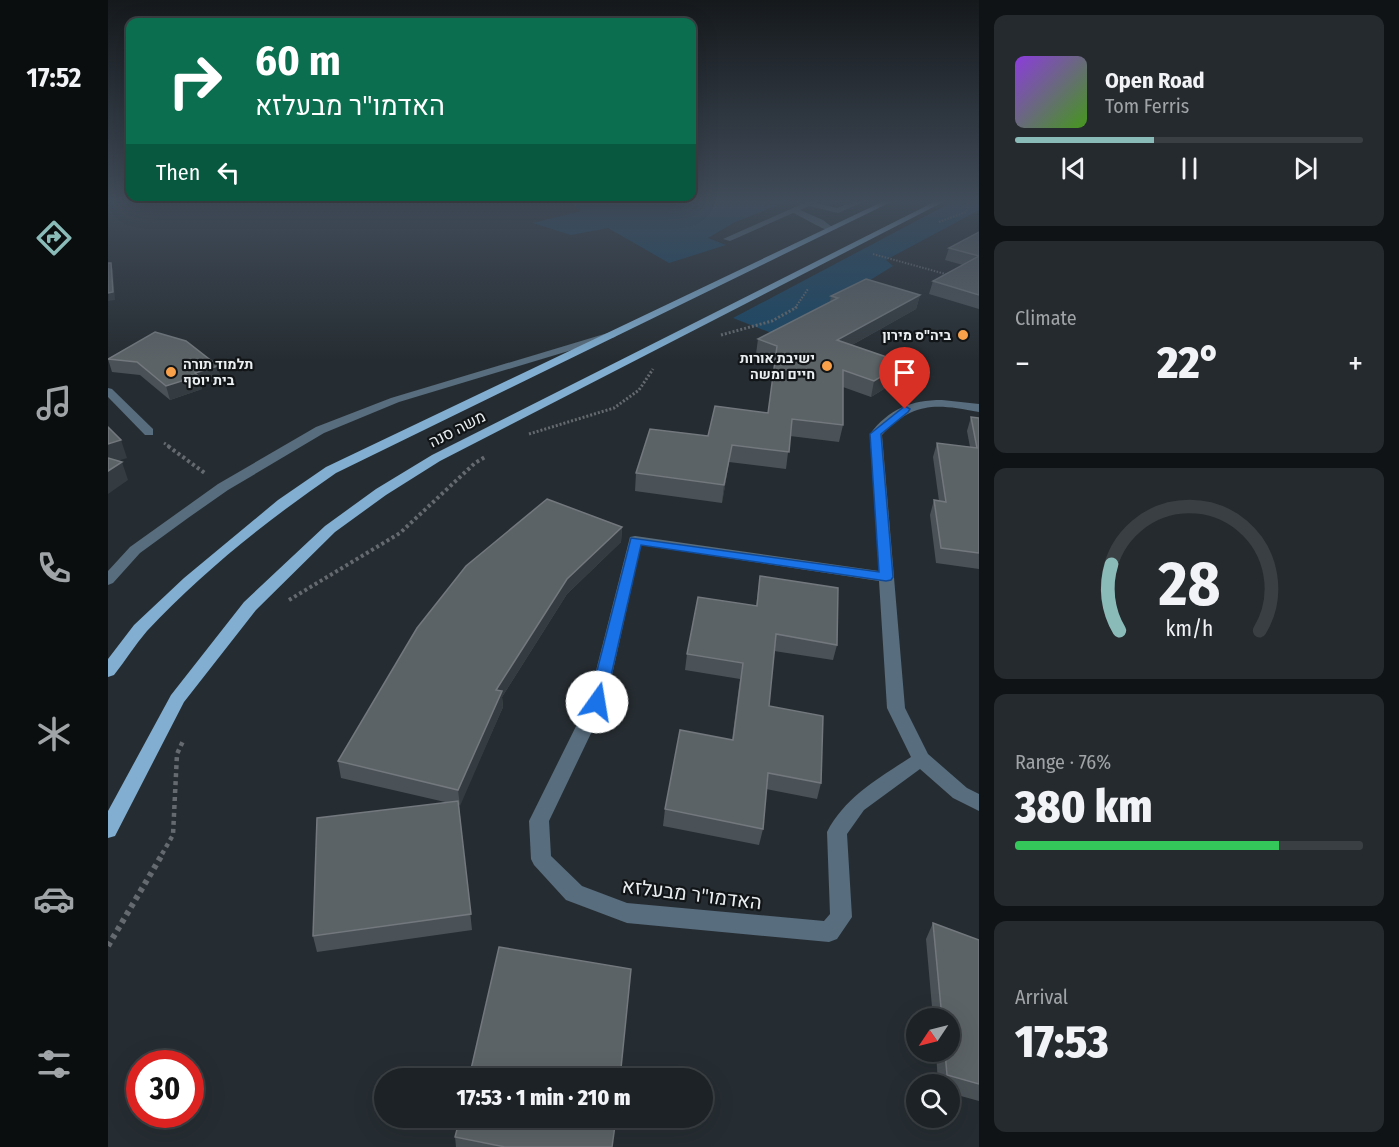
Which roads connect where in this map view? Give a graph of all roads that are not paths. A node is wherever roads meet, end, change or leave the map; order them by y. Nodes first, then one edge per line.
1 (777, 254) edge
2 (838, 254) edge
3 (611, 334) junction
4 (108, 391) edge
5 (979, 408) edge
6 (149, 432) road end
7 (886, 577) junction
8 (108, 580) edge
9 (108, 671) edge
10 (921, 759) junction
11 (979, 803) edge
12 (108, 830) edge

1 - 3 main road, משה סנה
2 - 12 main road, משה סנה
3 - 8 street
3 - 9 main road, משה סנה
4 - 6 street
5 - 7 street
7 - 10 street
7 - 10 street, האדמו"ר מבעלזא
10 - 11 street

